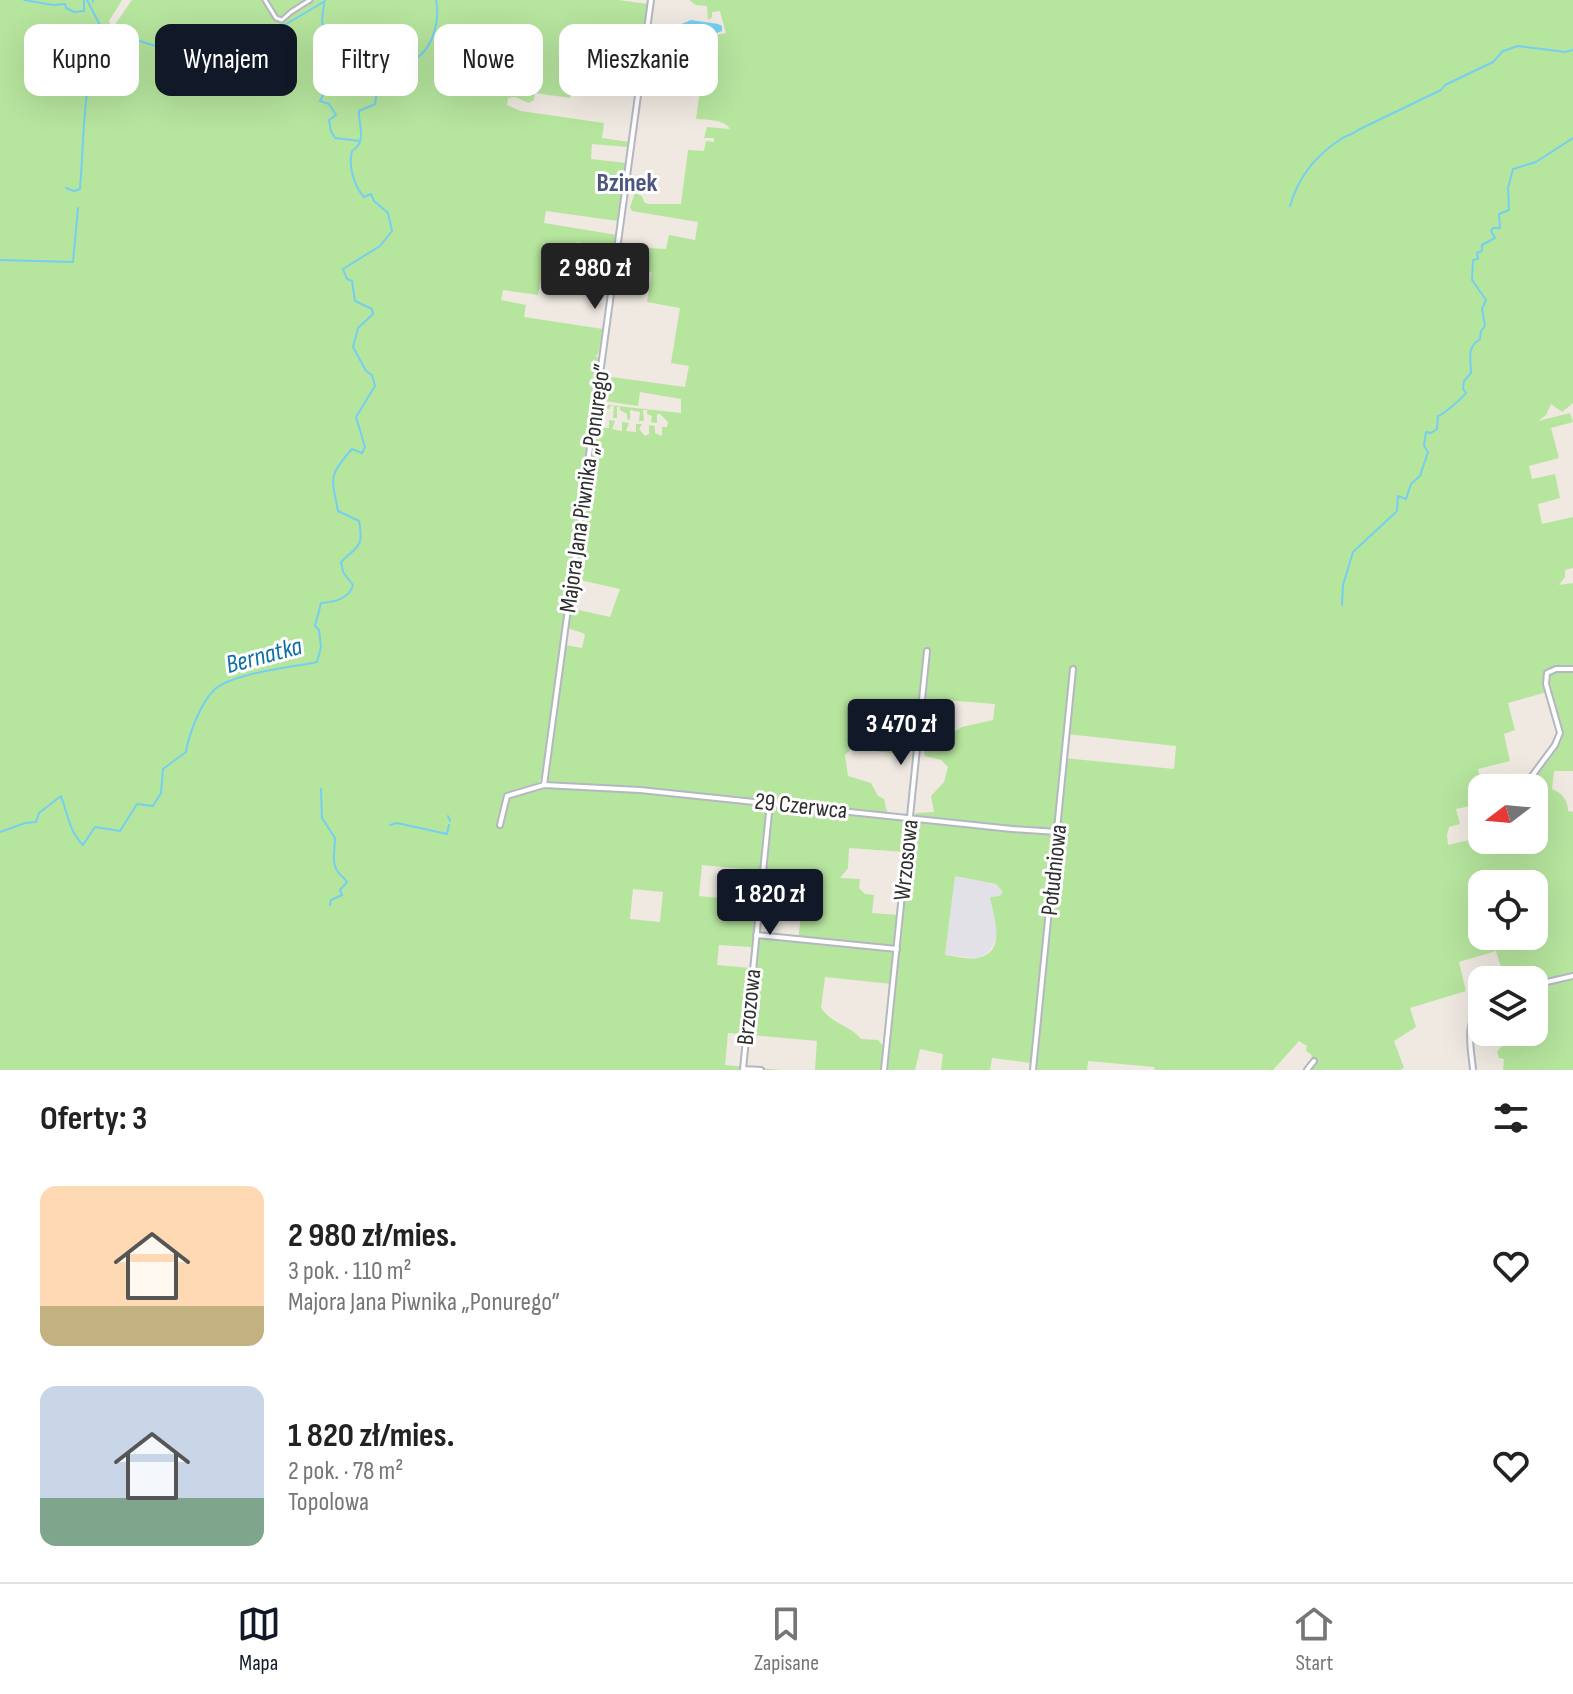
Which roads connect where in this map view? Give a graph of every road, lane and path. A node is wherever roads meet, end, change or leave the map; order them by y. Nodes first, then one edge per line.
1 (265, 0) edge
2 (310, 0) edge
3 (651, 0) edge
4 (927, 651) dead end
5 (1073, 669) dead end
6 (1573, 669) edge
7 (1533, 774) edge
8 (544, 785) junction
9 (770, 803) junction
10 (910, 818) junction
11 (500, 825) dead end
12 (1058, 832) junction
13 (756, 935) junction
14 (897, 949) junction
15 (1573, 976) edge
16 (1548, 982) edge
17 (1471, 1046) edge
18 (1314, 1061) dead end
19 (743, 1069) edge
20 (761, 1070) edge
21 (884, 1070) edge
22 (1033, 1070) edge
23 (1307, 1070) edge
24 (1473, 1070) edge

1 - 2 street
3 - 8 street, Majora Jana Piwnika „Ponurego”
4 - 10 street, Wrzosowa
5 - 12 street, Południowa
6 - 7 street
8 - 9 street, 29 Czerwca
8 - 11 street
9 - 10 street, 29 Czerwca
9 - 13 street, Brzozowa
10 - 12 street, 29 Czerwca
10 - 14 street, Wrzosowa
12 - 22 street, Południowa
13 - 14 street
13 - 19 street, Brzozowa
14 - 21 street, Wrzosowa
15 - 16 street
17 - 24 street
18 - 23 street
19 - 20 street

